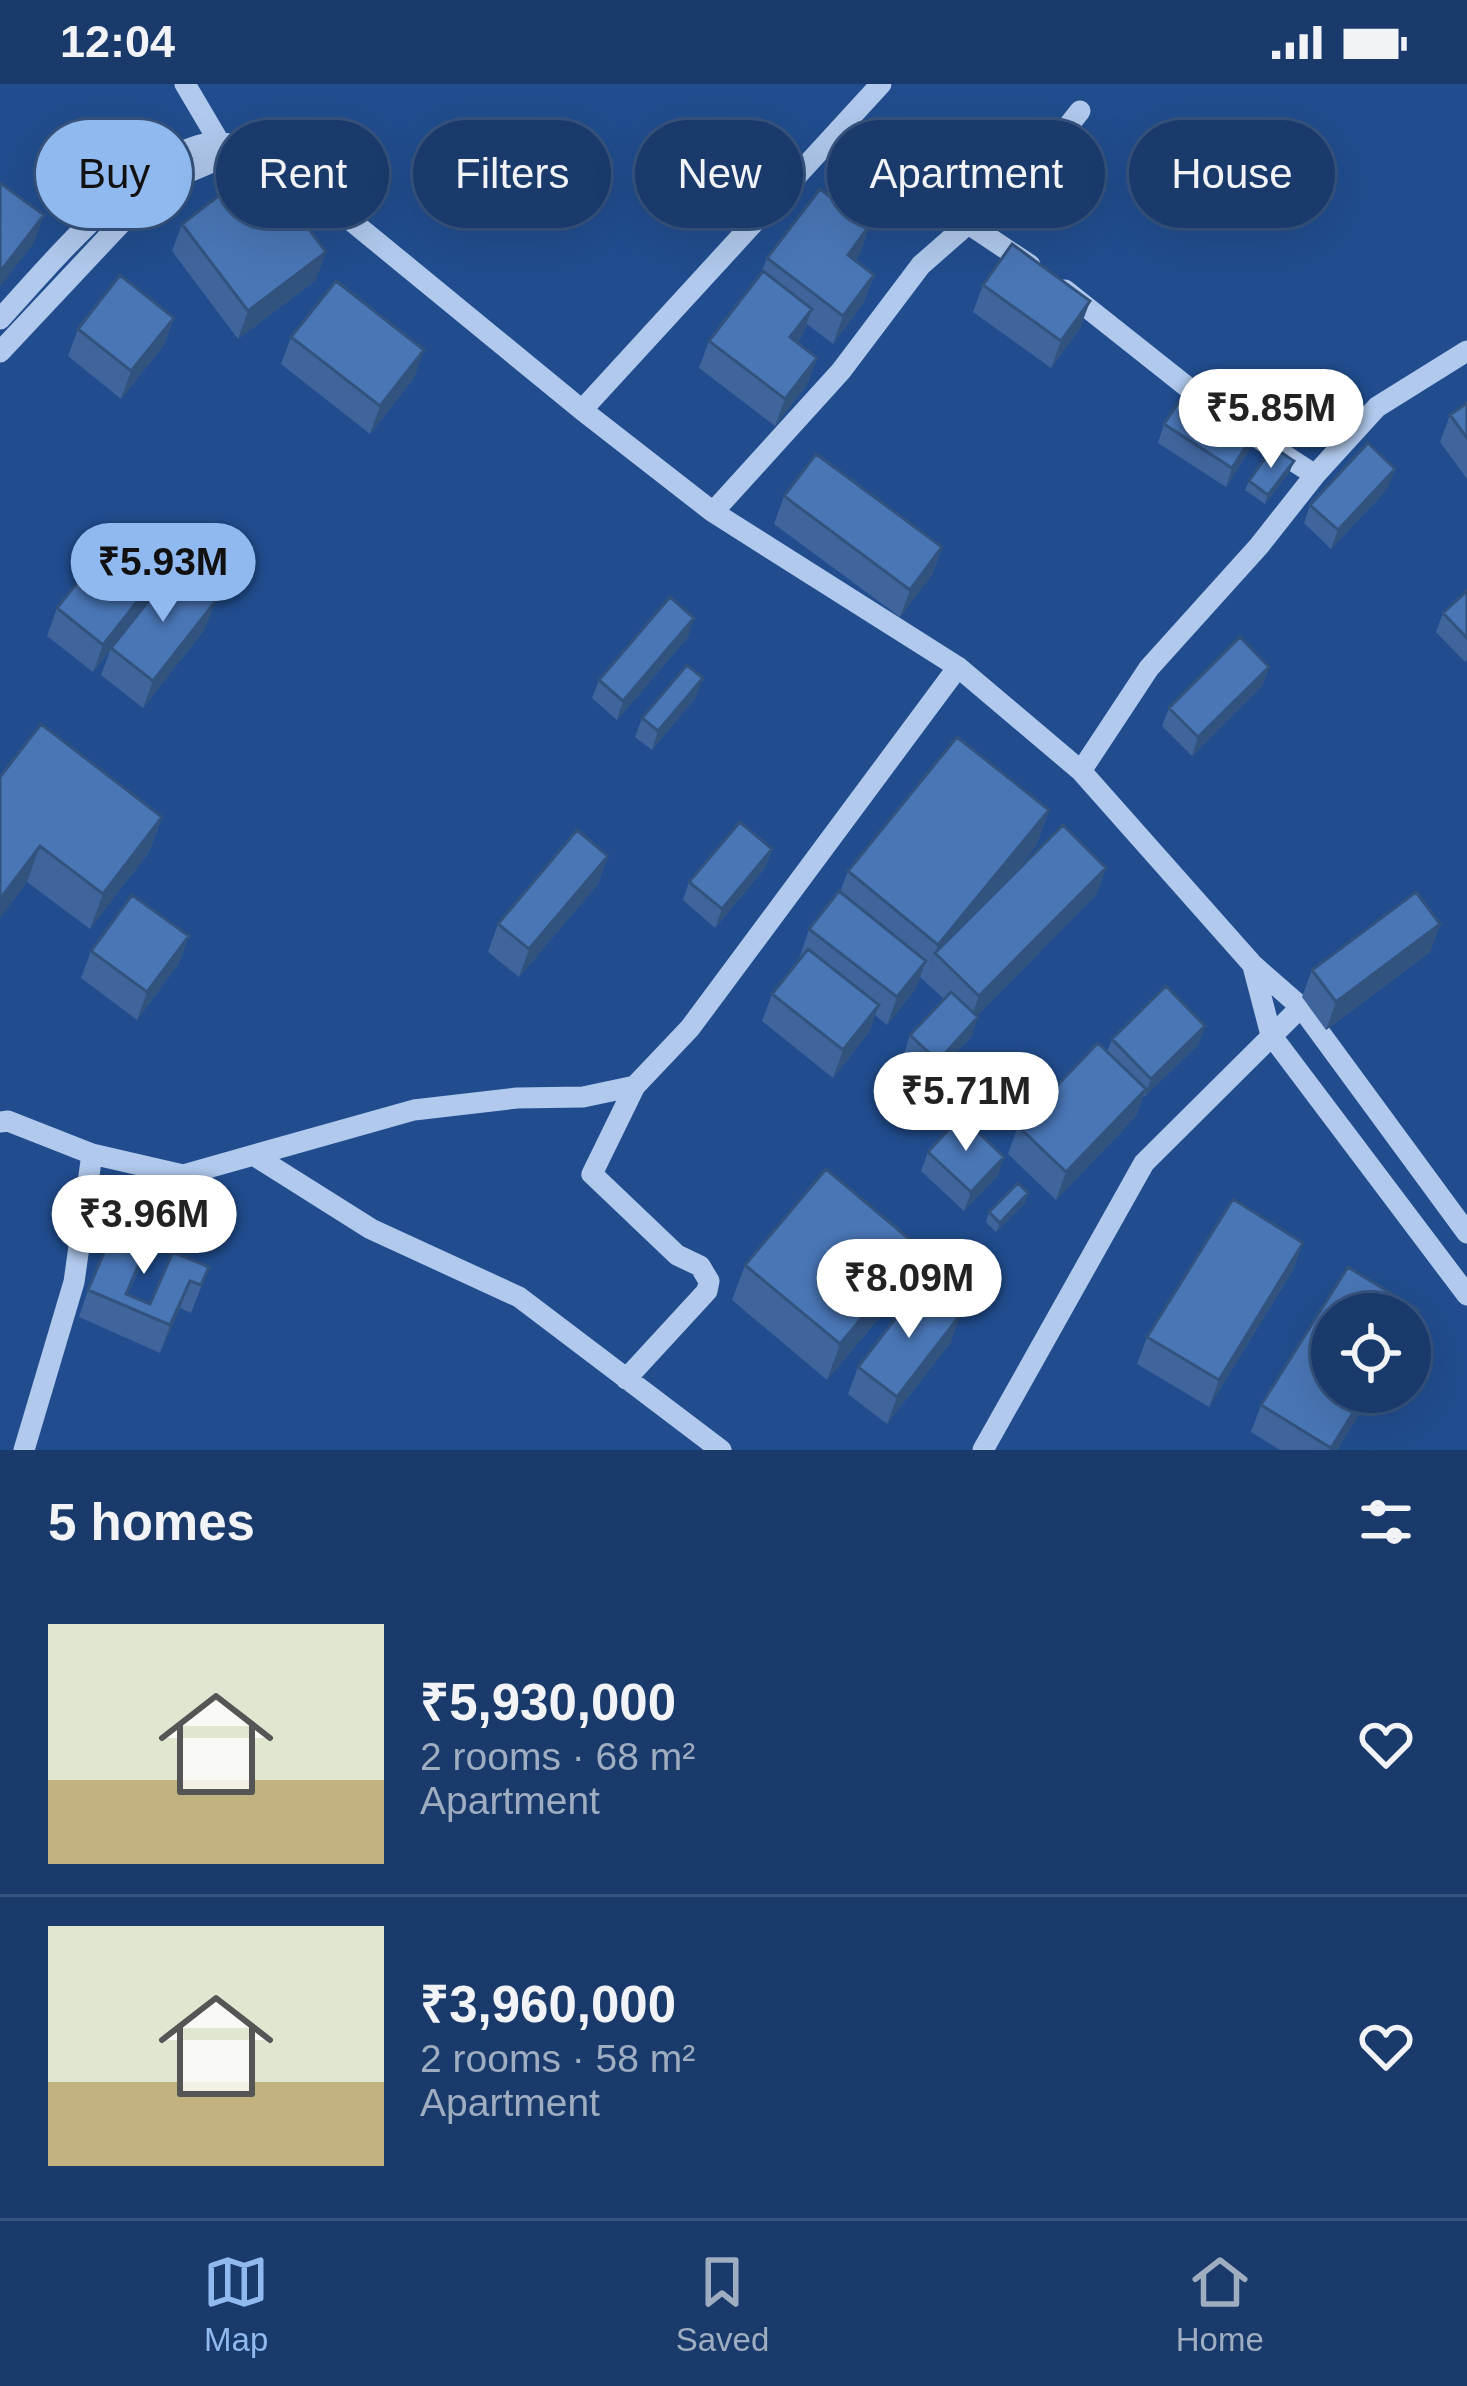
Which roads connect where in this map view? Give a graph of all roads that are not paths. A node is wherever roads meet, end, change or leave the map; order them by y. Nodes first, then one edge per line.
1 (185, 84) edge
2 (881, 84) edge
3 (1080, 111) dead end
4 (1073, 120) edge
5 (216, 130) edge
6 (216, 150) edge
7 (216, 157) edge
8 (360, 228) edge
9 (966, 228) edge
10 (974, 228) edge
11 (0, 319) edge
12 (1467, 351) edge
13 (0, 352) edge
14 (582, 410) junction
15 (1315, 475) junction
16 (713, 512) junction
17 (958, 667) junction
18 (1081, 771) junction
19 (1253, 965) junction
20 (1301, 1007) junction
21 (1271, 1034) junction
22 (635, 1086) junction
23 (0, 1122) edge
24 (92, 1154) junction
25 (255, 1156) junction
26 (1411, 1157) junction
27 (1382, 1178) junction
28 (1467, 1233) edge
29 (1467, 1295) edge
30 (626, 1379) junction
31 (24, 1450) edge
32 (721, 1450) edge
33 (983, 1450) edge

1 - 5 street
2 - 14 street
3 - 4 street
6 - 11 street
7 - 13 street
8 - 14 street
9 - 16 street
10 - 15 street
12 - 15 street
14 - 16 street
15 - 18 street
16 - 17 street
17 - 18 street
17 - 22 street
18 - 19 street
19 - 20 street
19 - 21 street
20 - 21 street
20 - 26 street
21 - 27 street
21 - 33 street
22 - 25 street
22 - 30 street
23 - 24 street
24 - 25 street
24 - 31 street
25 - 30 street
26 - 27 street
26 - 28 street
27 - 29 street
30 - 32 street

